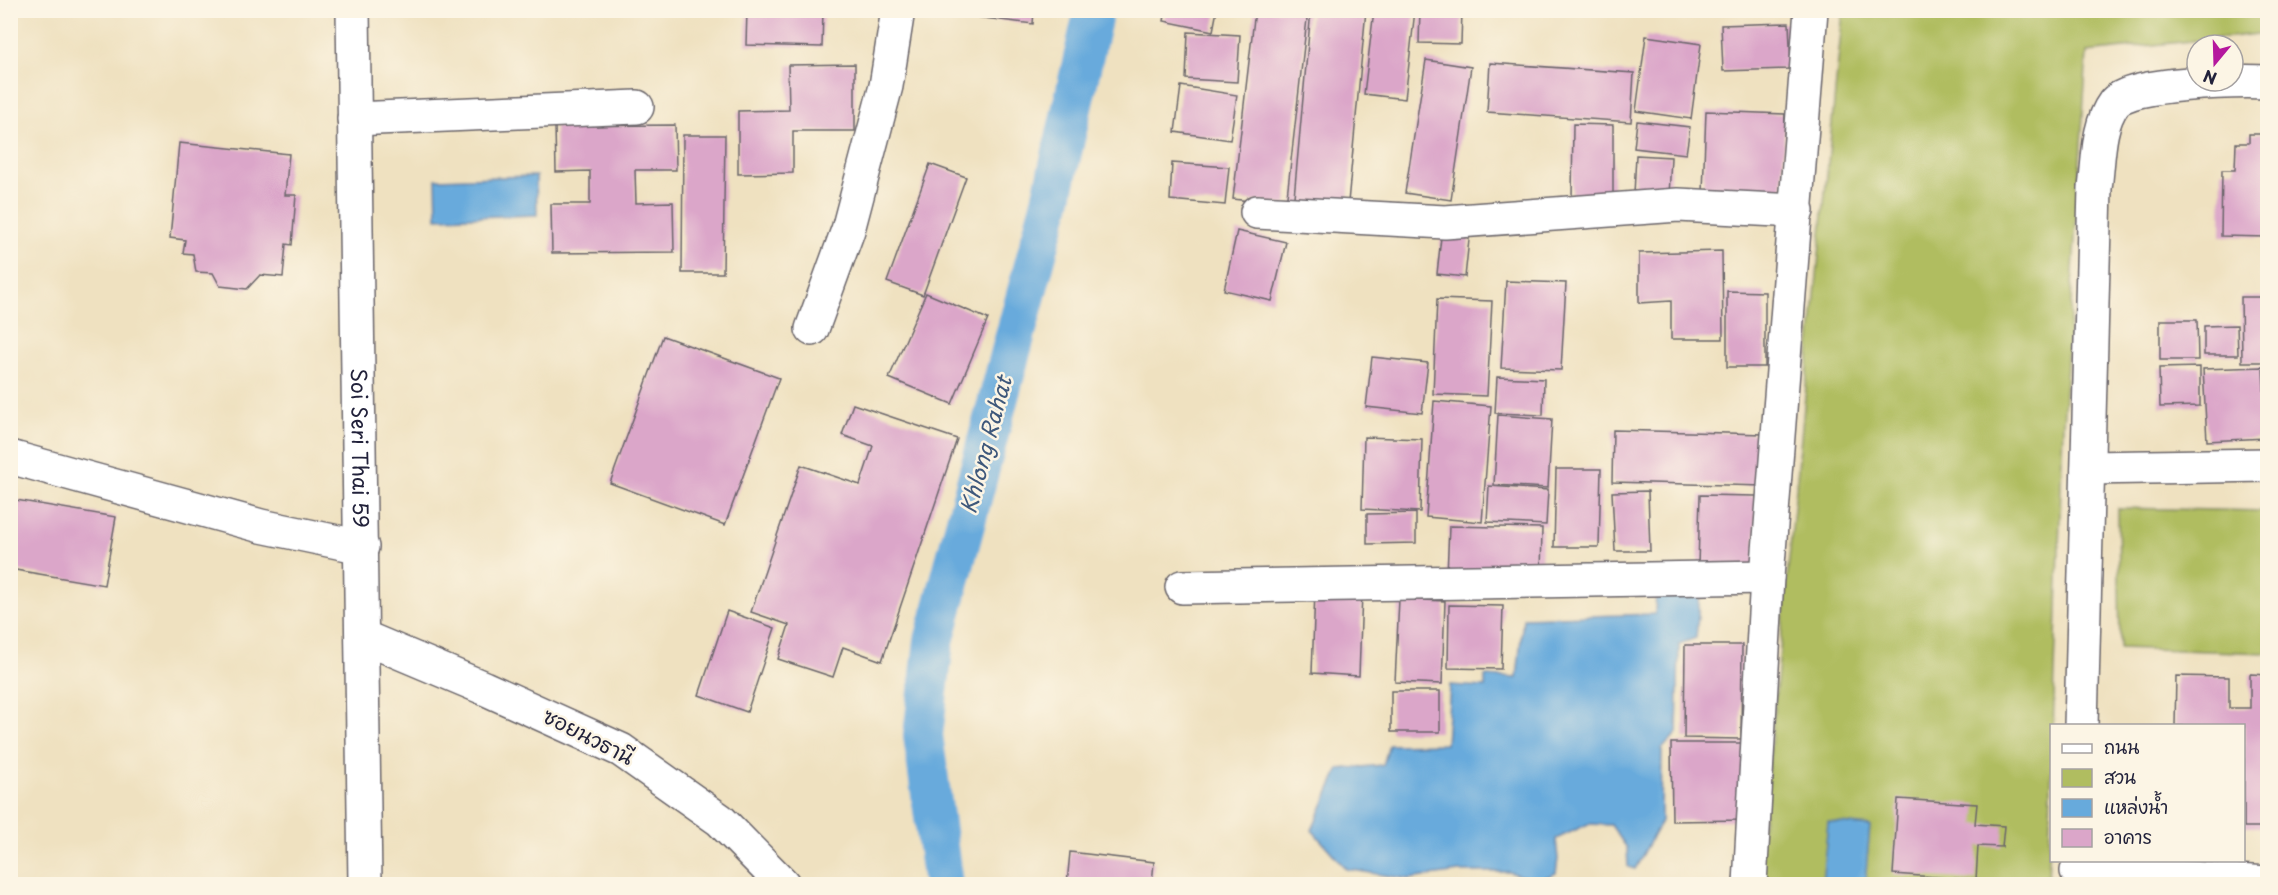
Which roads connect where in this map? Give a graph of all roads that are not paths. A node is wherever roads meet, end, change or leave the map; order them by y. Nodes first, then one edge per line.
1 (353, 10) edge
2 (898, 10) edge
3 (1811, 10) edge
4 (2268, 82) edge
5 (637, 107) dead end
6 (354, 119) junction
7 (1797, 211) junction
8 (1257, 212) dead end
9 (812, 329) dead end
10 (10, 457) edge
11 (2268, 465) edge
12 (2088, 468) junction
13 (362, 547) junction
14 (1767, 577) junction
15 (1182, 587) dead end
16 (363, 638) junction
17 (2081, 724) edge
18 (2077, 872) edge
19 (2268, 883) edge
20 (365, 885) edge
21 (783, 885) edge
22 (1750, 885) edge

1 - 6 street, Soi Seri Thai 59
2 - 9 street
3 - 7 street
4 - 12 street
5 - 6 street
6 - 13 street, Soi Seri Thai 59
7 - 8 street
7 - 14 street
10 - 13 street
11 - 12 street
12 - 17 street
13 - 16 street, Soi Seri Thai 59
14 - 15 street
14 - 22 street
16 - 20 street, Soi Seri Thai 59
16 - 21 street, ซอยนวธานี
18 - 19 street

